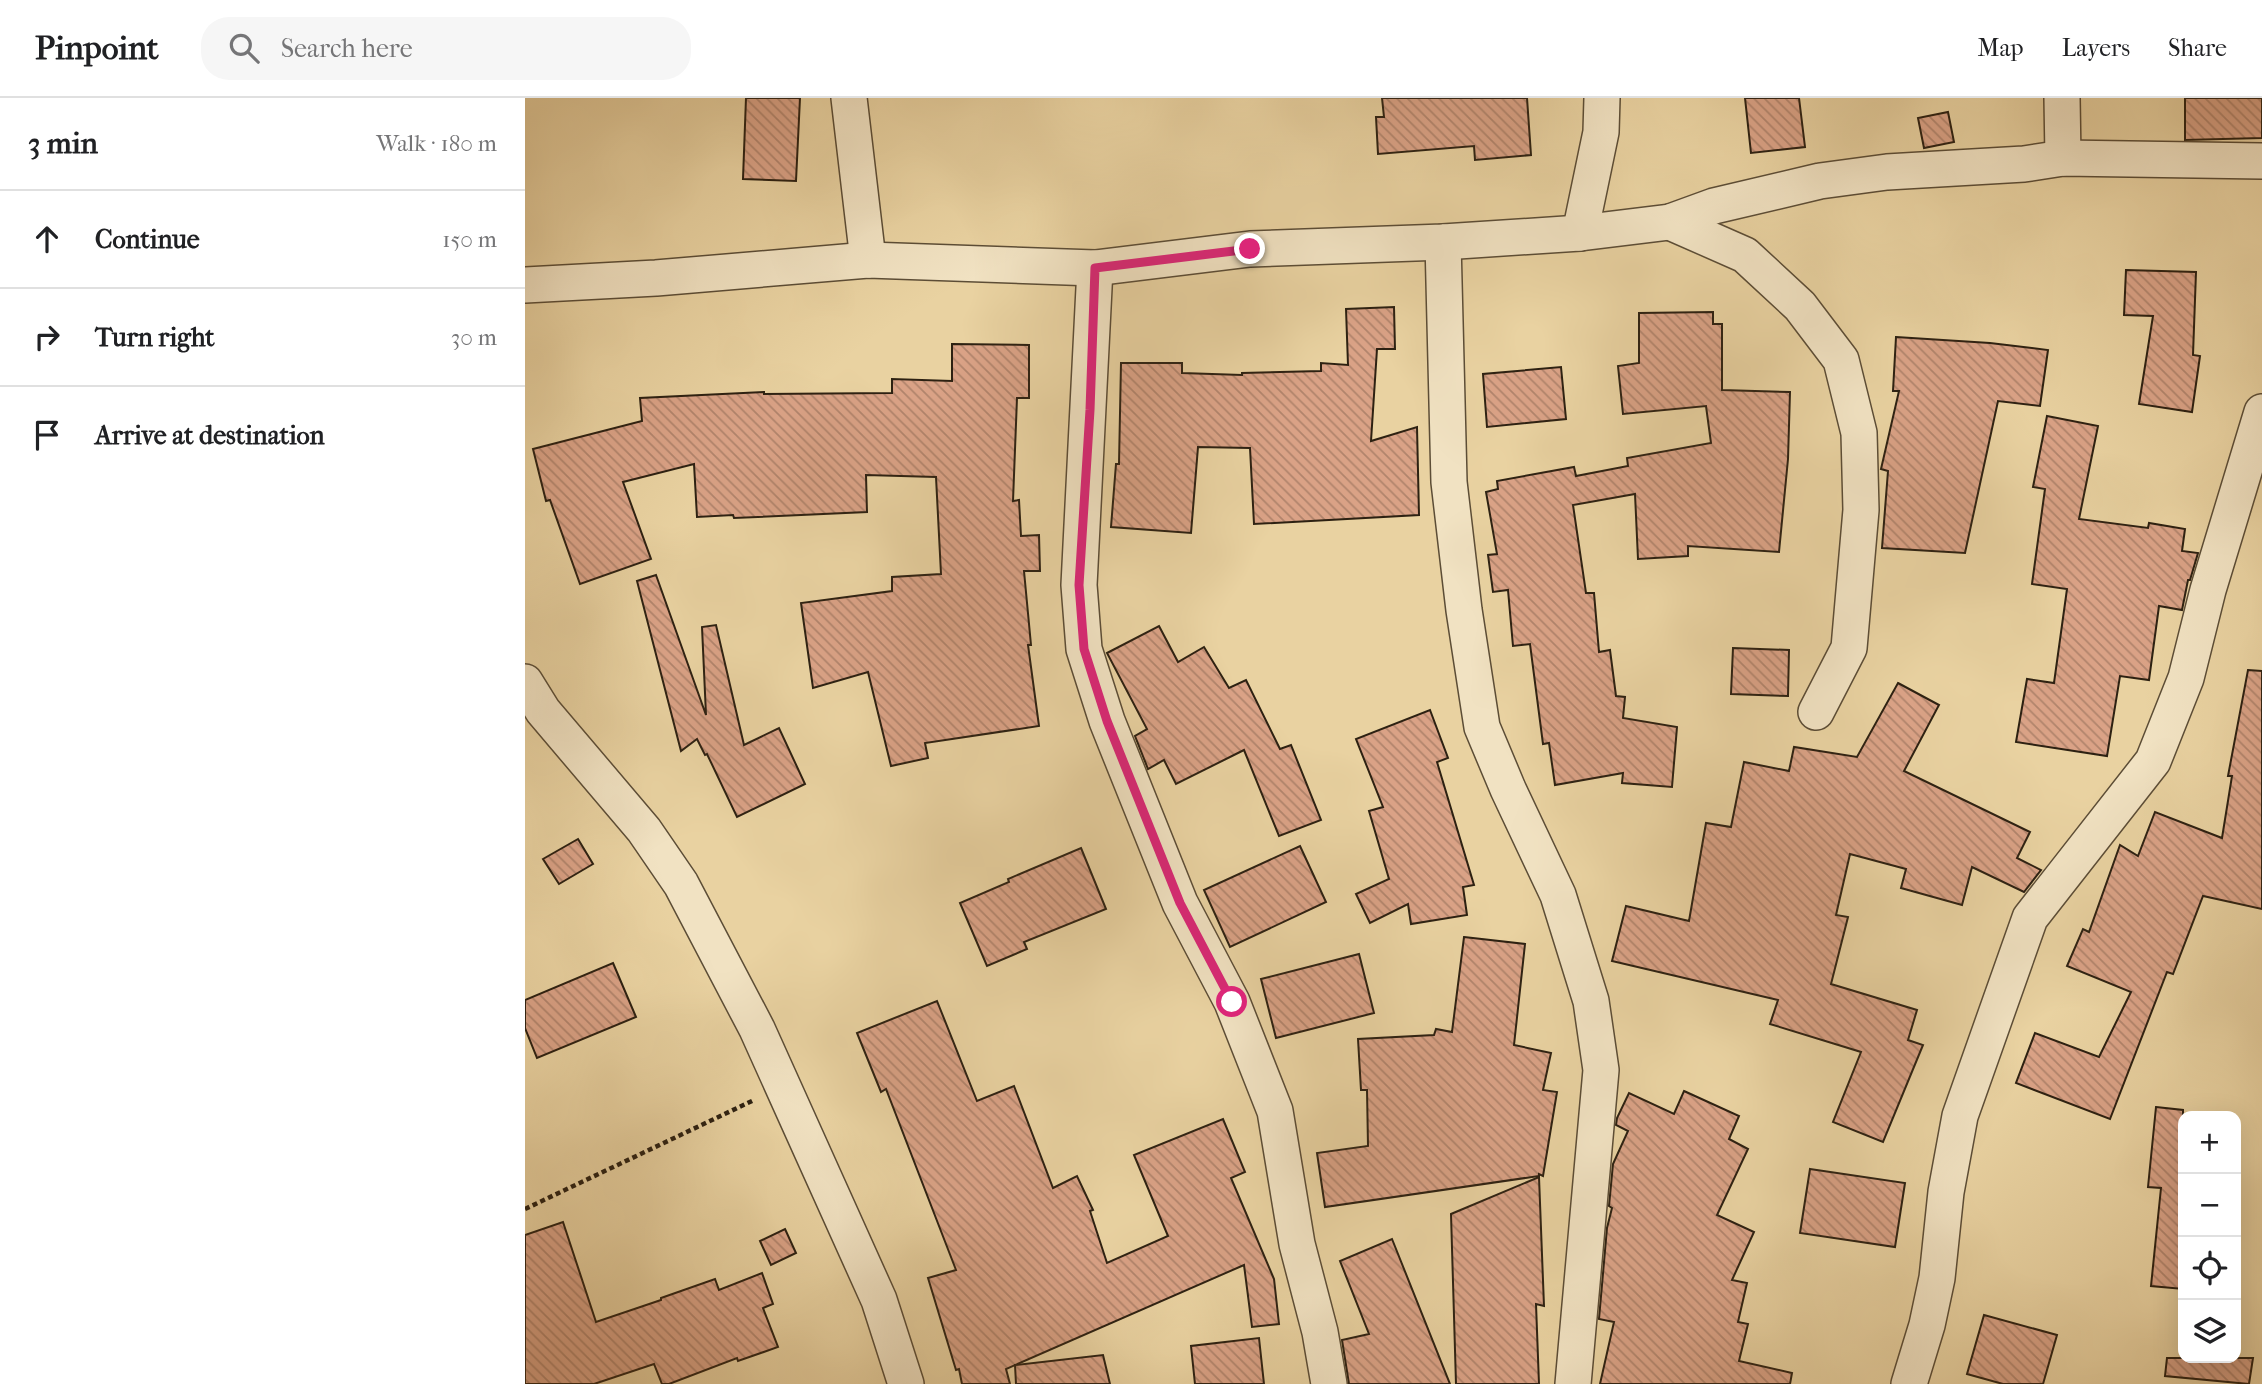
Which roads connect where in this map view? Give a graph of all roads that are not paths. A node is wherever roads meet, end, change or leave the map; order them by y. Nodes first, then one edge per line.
1 (849, 98) edge
2 (1602, 98) edge
3 (2061, 98) edge
4 (2063, 158) junction
5 (2262, 161) edge
6 (1670, 222) junction
7 (1580, 233) junction
8 (1443, 242) junction
9 (867, 260) junction
10 (1095, 268) junction
11 (525, 285) edge
12 (2262, 412) edge
13 (525, 682) edge
14 (1816, 712) dead end
15 (906, 1384) edge
16 (1329, 1384) edge
17 (1573, 1384) edge
18 (1909, 1384) edge

1 - 9 street
2 - 7 street
3 - 4 street
4 - 5 street
4 - 6 street
6 - 7 street
6 - 14 street
7 - 8 street
8 - 10 street
8 - 17 street
9 - 10 street
9 - 11 street
10 - 16 street
12 - 18 street
13 - 15 street

